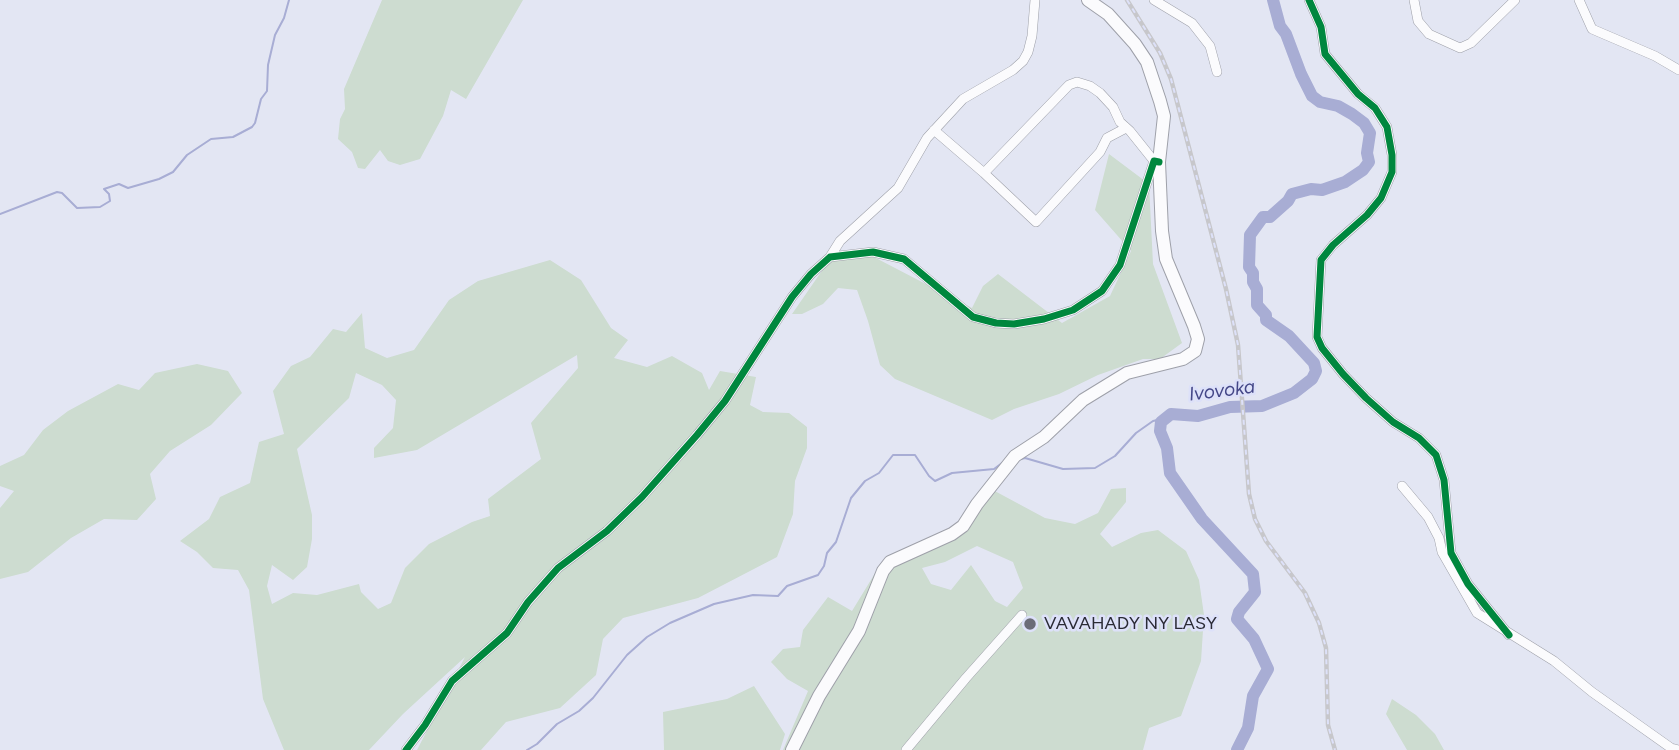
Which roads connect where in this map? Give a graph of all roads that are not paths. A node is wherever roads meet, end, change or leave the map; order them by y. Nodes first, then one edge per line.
1 (1035, 0) edge
2 (1088, 0) edge
3 (1154, 0) edge
4 (1309, 0) edge
5 (1414, 0) edge
6 (1515, 0) edge
7 (1579, 0) edge
8 (1679, 69) edge
9 (1217, 72) dead end
10 (1126, 128) junction
11 (934, 130) junction
12 (1156, 162) junction
13 (984, 173) junction
14 (830, 257) junction
15 (1402, 486) dead end
16 (1022, 615) dead end
17 (1509, 635) junction
18 (406, 750) edge
19 (792, 750) edge
20 (906, 750) edge
21 (1678, 750) edge

1 - 11 street
2 - 12 street
3 - 9 street
4 - 17 street
5 - 6 street
7 - 8 street
10 - 12 street
10 - 13 street
10 - 13 street
11 - 13 street
11 - 14 street
12 - 14 street
12 - 19 street
14 - 18 street
15 - 17 street
16 - 20 street
17 - 21 street

